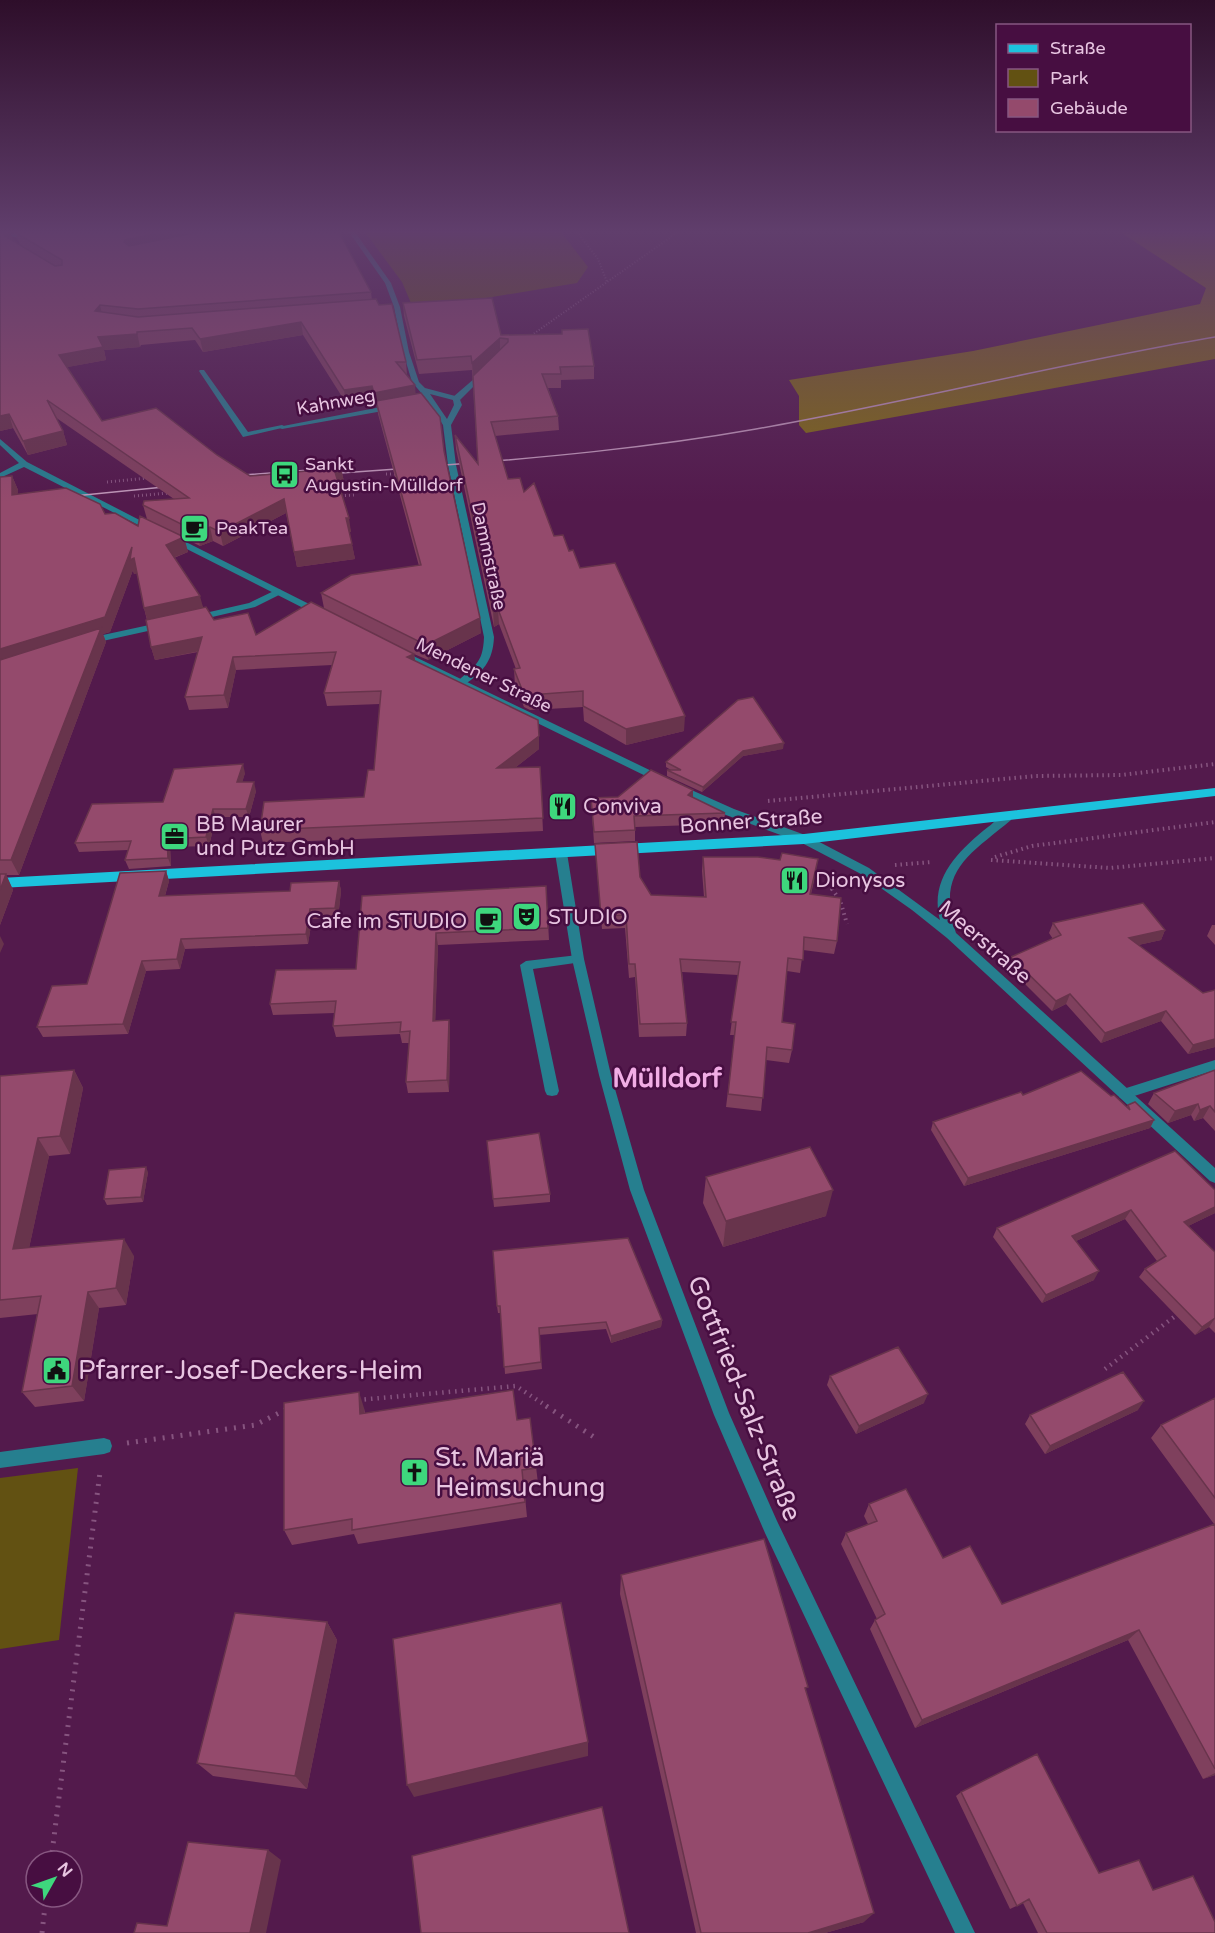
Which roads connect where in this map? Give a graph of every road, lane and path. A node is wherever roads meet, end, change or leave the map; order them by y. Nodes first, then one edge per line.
1 (400, 322) edge
2 (550, 322) edge
3 (523, 341) edge
4 (488, 369) edge
5 (202, 371) dead end
6 (423, 390) junction
7 (456, 399) junction
8 (431, 400) junction
9 (419, 402) edge
10 (396, 406) edge
11 (447, 425) junction
12 (0, 441) edge
13 (24, 464) junction
14 (386, 474) dead end
15 (397, 474) edge
16 (0, 476) edge
17 (150, 478) edge
18 (97, 483) dead end
19 (178, 492) edge
20 (354, 495) dead end
21 (141, 496) dead end
22 (331, 496) edge
23 (156, 530) edge
24 (166, 535) edge
25 (278, 592) junction
26 (329, 617) edge
27 (185, 620) edge
28 (173, 622) edge
29 (84, 643) edge
30 (390, 648) edge
31 (461, 683) junction
32 (1215, 764) edge
33 (1215, 792) edge
34 (766, 801) dead end
35 (1008, 816) junction
36 (1215, 822) edge
37 (804, 839) junction
38 (561, 853) junction
39 (1215, 858) edge
40 (955, 863) junction
41 (865, 871) junction
42 (831, 874) dead end
43 (0, 883) edge
44 (833, 883) dead end
45 (847, 924) dead end
46 (951, 935) junction
47 (578, 959) junction
48 (1215, 1065) edge
49 (552, 1091) dead end
50 (1125, 1094) junction
51 (1215, 1178) edge
52 (1188, 1308) edge
53 (1105, 1369) dead end
54 (352, 1401) edge
55 (293, 1406) edge
56 (597, 1439) dead end
57 (104, 1446) junction
58 (0, 1460) edge
59 (53, 1849) edge
60 (45, 1909) edge
61 (42, 1933) edge
62 (965, 1933) edge

1 - 6 street, Dammstraße
2 - 3 path
4 - 7 street, Dammstraße
5 - 10 street, Kahnweg
6 - 7 street
6 - 8 street, Dammstraße
7 - 11 street, Dammstraße
8 - 9 street
8 - 11 street, Dammstraße
11 - 31 street, Dammstraße
12 - 13 street
13 - 16 street
13 - 23 street
14 - 15 path
17 - 18 path
19 - 21 path
20 - 22 path
24 - 25 street
25 - 26 street
25 - 27 street
28 - 29 street
30 - 31 street, Mendener Straße
31 - 37 street, Mendener Straße
32 - 34 path
33 - 35 main road, Bonner Straße
35 - 37 main road, Bonner Straße
35 - 40 street
36 - 39 path
37 - 38 main road, Bonner Straße
37 - 41 street, Meerstraße
38 - 43 main road, Bonner Straße
38 - 47 street, Gottfried-Salz-Straße
40 - 41 path
40 - 46 street
41 - 42 path
41 - 46 street, Meerstraße
44 - 45 path
46 - 50 street, Meerstraße
47 - 49 street
47 - 62 street, Gottfried-Salz-Straße
48 - 50 street
50 - 51 street, Meerstraße
52 - 53 path
54 - 56 path
55 - 57 path
57 - 58 street
57 - 59 path
60 - 61 path

